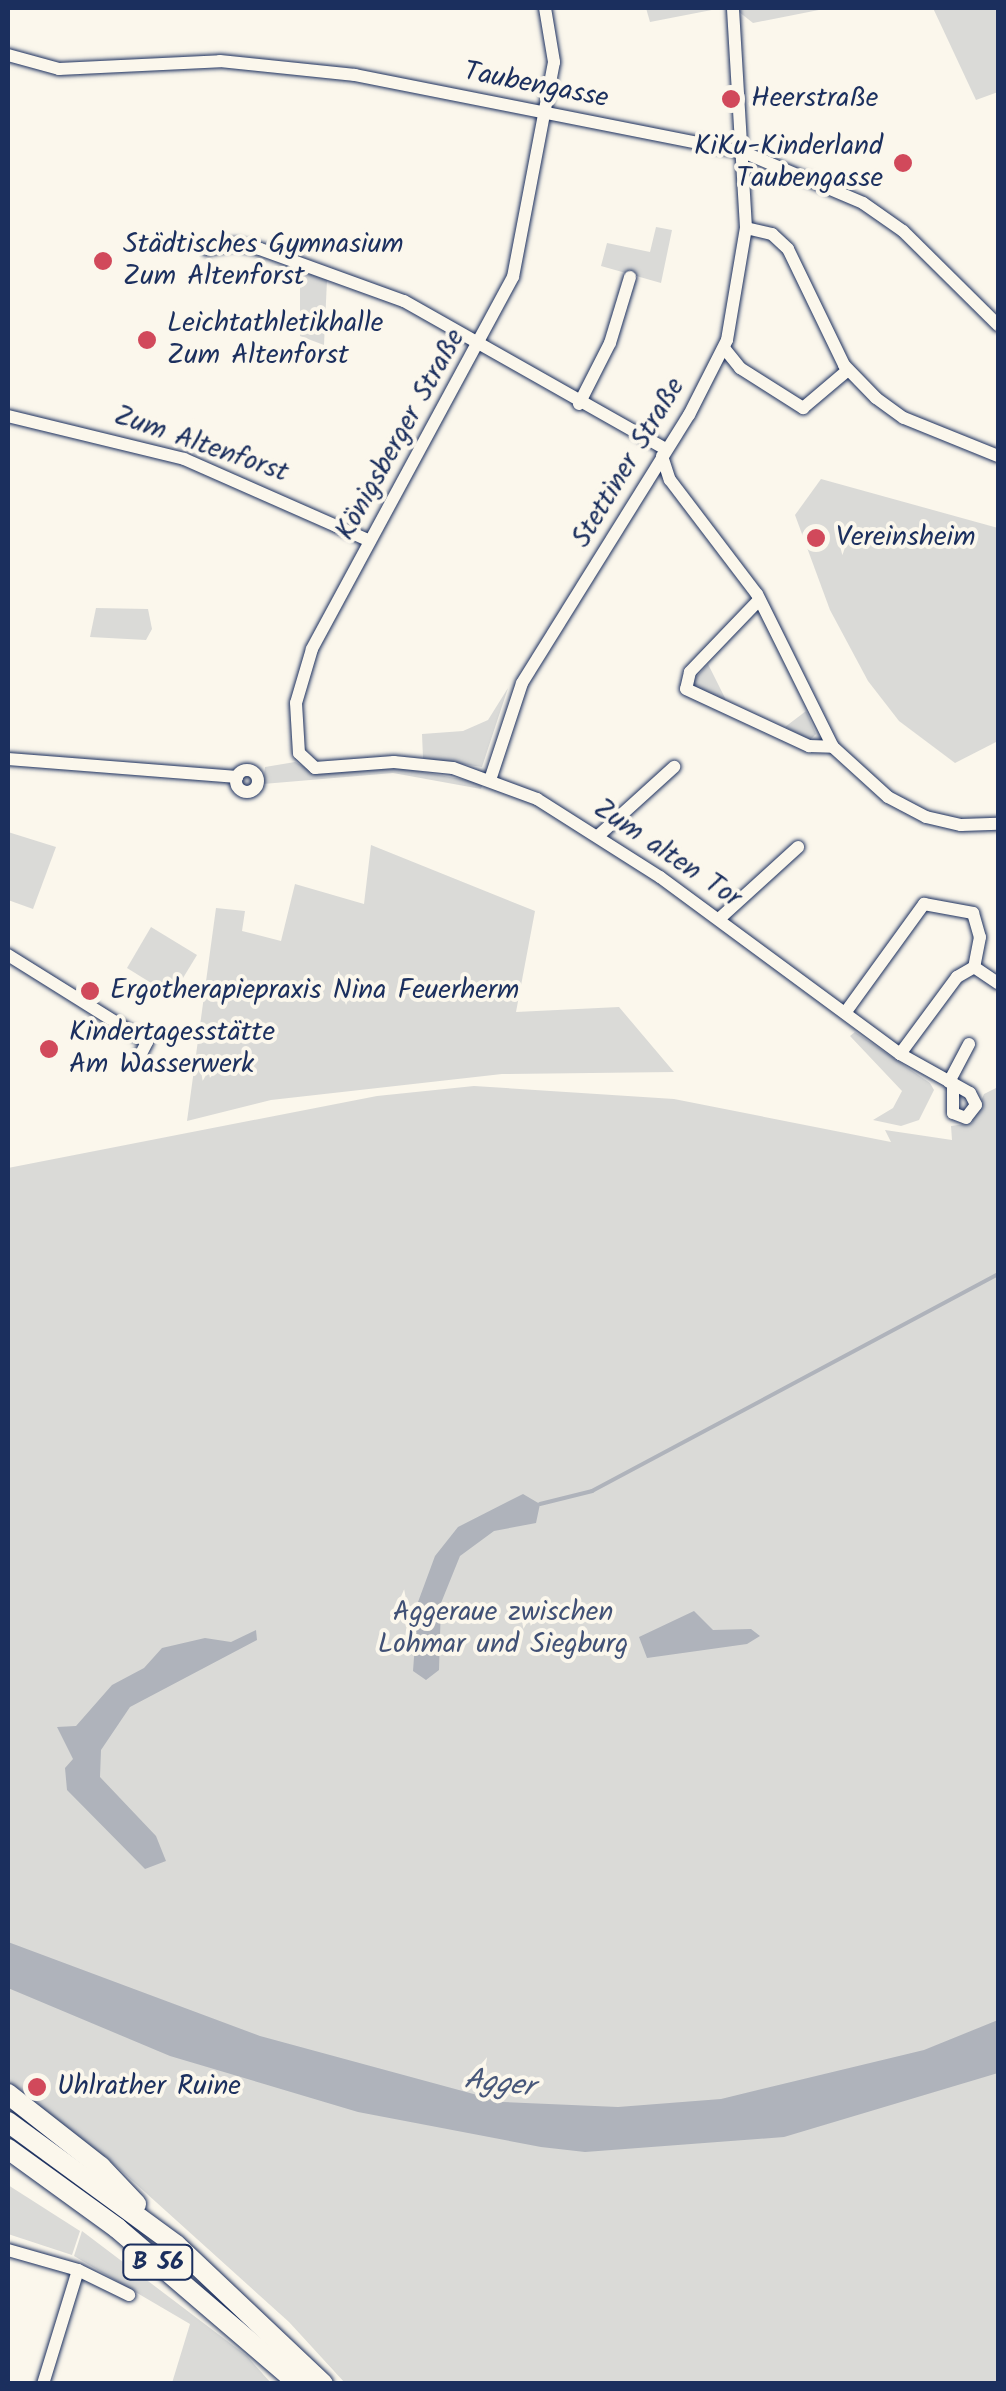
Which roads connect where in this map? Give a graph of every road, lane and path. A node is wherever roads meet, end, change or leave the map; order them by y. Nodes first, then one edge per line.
1 (546, 8) edge
2 (733, 8) edge
3 (8, 55) edge
4 (546, 114) junction
5 (743, 152) junction
6 (746, 228) junction
7 (207, 249) dead end
8 (630, 277) dead end
9 (998, 326) edge
10 (482, 343) junction
11 (724, 348) junction
12 (848, 370) junction
13 (579, 404) junction
14 (8, 416) edge
15 (664, 453) junction
16 (998, 456) edge
17 (370, 541) junction
18 (759, 600) junction
19 (832, 747) junction
20 (8, 759) edge
21 (316, 768) joint
22 (674, 768) dead end
23 (237, 777) dead end
24 (490, 780) junction
25 (998, 824) edge
26 (598, 836) junction
27 (798, 847) dead end
28 (719, 919) junction
29 (8, 955) edge
30 (974, 967) junction
31 (998, 982) edge
32 (845, 1013) junction
33 (969, 1044) dead end
34 (900, 1054) junction
35 (136, 1062) dead end
36 (8, 2094) edge
37 (8, 2122) edge
38 (8, 2149) edge
39 (8, 2160) edge
40 (59, 2184) junction
41 (176, 2245) junction
42 (8, 2250) edge
43 (78, 2270) junction
44 (129, 2295) dead end
45 (43, 2384) edge
46 (298, 2384) edge
47 (323, 2384) edge

1 - 4 street, Königsberger Straße
2 - 5 street
3 - 4 street, Taubengasse
4 - 5 street, Taubengasse
4 - 10 street, Königsberger Straße
5 - 6 street, Stettiner Straße
5 - 9 street, Taubengasse
6 - 11 street, Stettiner Straße
6 - 12 street
7 - 10 street
8 - 13 street
10 - 13 street
10 - 17 street, Königsberger Straße
11 - 12 street
11 - 15 street, Stettiner Straße
12 - 16 street
13 - 15 street
14 - 17 street, Zum Altenforst
15 - 18 street
15 - 24 street, Stettiner Straße
17 - 21 street, Königsberger Straße
18 - 19 street
18 - 19 street
19 - 25 street
20 - 23 street
21 - 24 street, Zum alten Tor
22 - 26 street
24 - 26 street, Zum alten Tor
26 - 28 street, Zum alten Tor
27 - 28 street
28 - 32 street, Zum alten Tor
29 - 35 street
30 - 31 street
30 - 32 street
30 - 34 street
32 - 34 street, Zum alten Tor
33 - 34 street, Zum alten Tor
36 - 41 highway
37 - 41 highway, B 56
38 - 40 highway, B 56
39 - 40 highway
40 - 46 highway, B 56
41 - 47 highway, B 56
42 - 43 street
43 - 44 street
43 - 45 street

